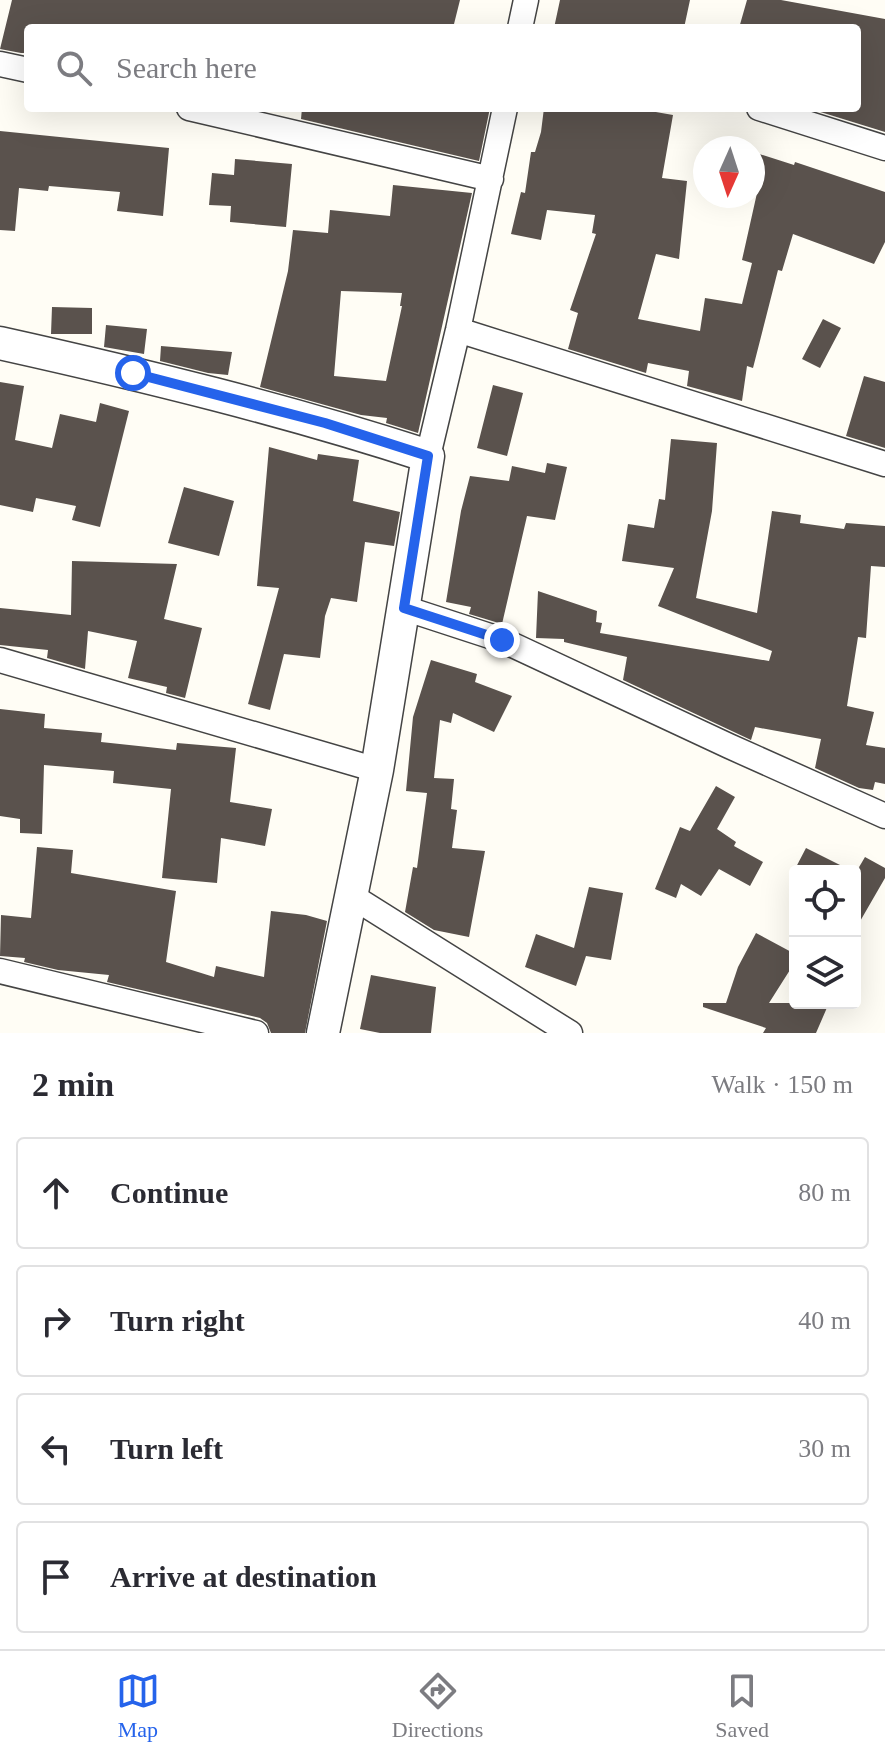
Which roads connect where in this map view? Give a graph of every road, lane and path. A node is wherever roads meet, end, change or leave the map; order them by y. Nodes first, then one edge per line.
1 (526, 0) edge
2 (521, 24) edge
3 (0, 64) edge
4 (24, 69) edge
5 (206, 112) edge
6 (504, 112) edge
7 (772, 112) edge
8 (885, 148) edge
9 (491, 179) junction
10 (458, 330) junction
11 (0, 343) edge
12 (428, 456) junction
13 (885, 464) edge
14 (404, 608) junction
15 (0, 660) edge
16 (377, 770) junction
17 (885, 816) edge
18 (350, 895) junction
19 (0, 971) edge
20 (256, 1033) edge
21 (323, 1033) edge
22 (570, 1033) edge

1 - 2 street
3 - 4 street
5 - 9 street
6 - 9 street
7 - 8 street
9 - 10 street
10 - 12 street
10 - 13 street
11 - 12 street
12 - 14 street
14 - 16 street
14 - 17 street
15 - 16 street
16 - 18 street
18 - 21 street
18 - 22 street
19 - 20 street

